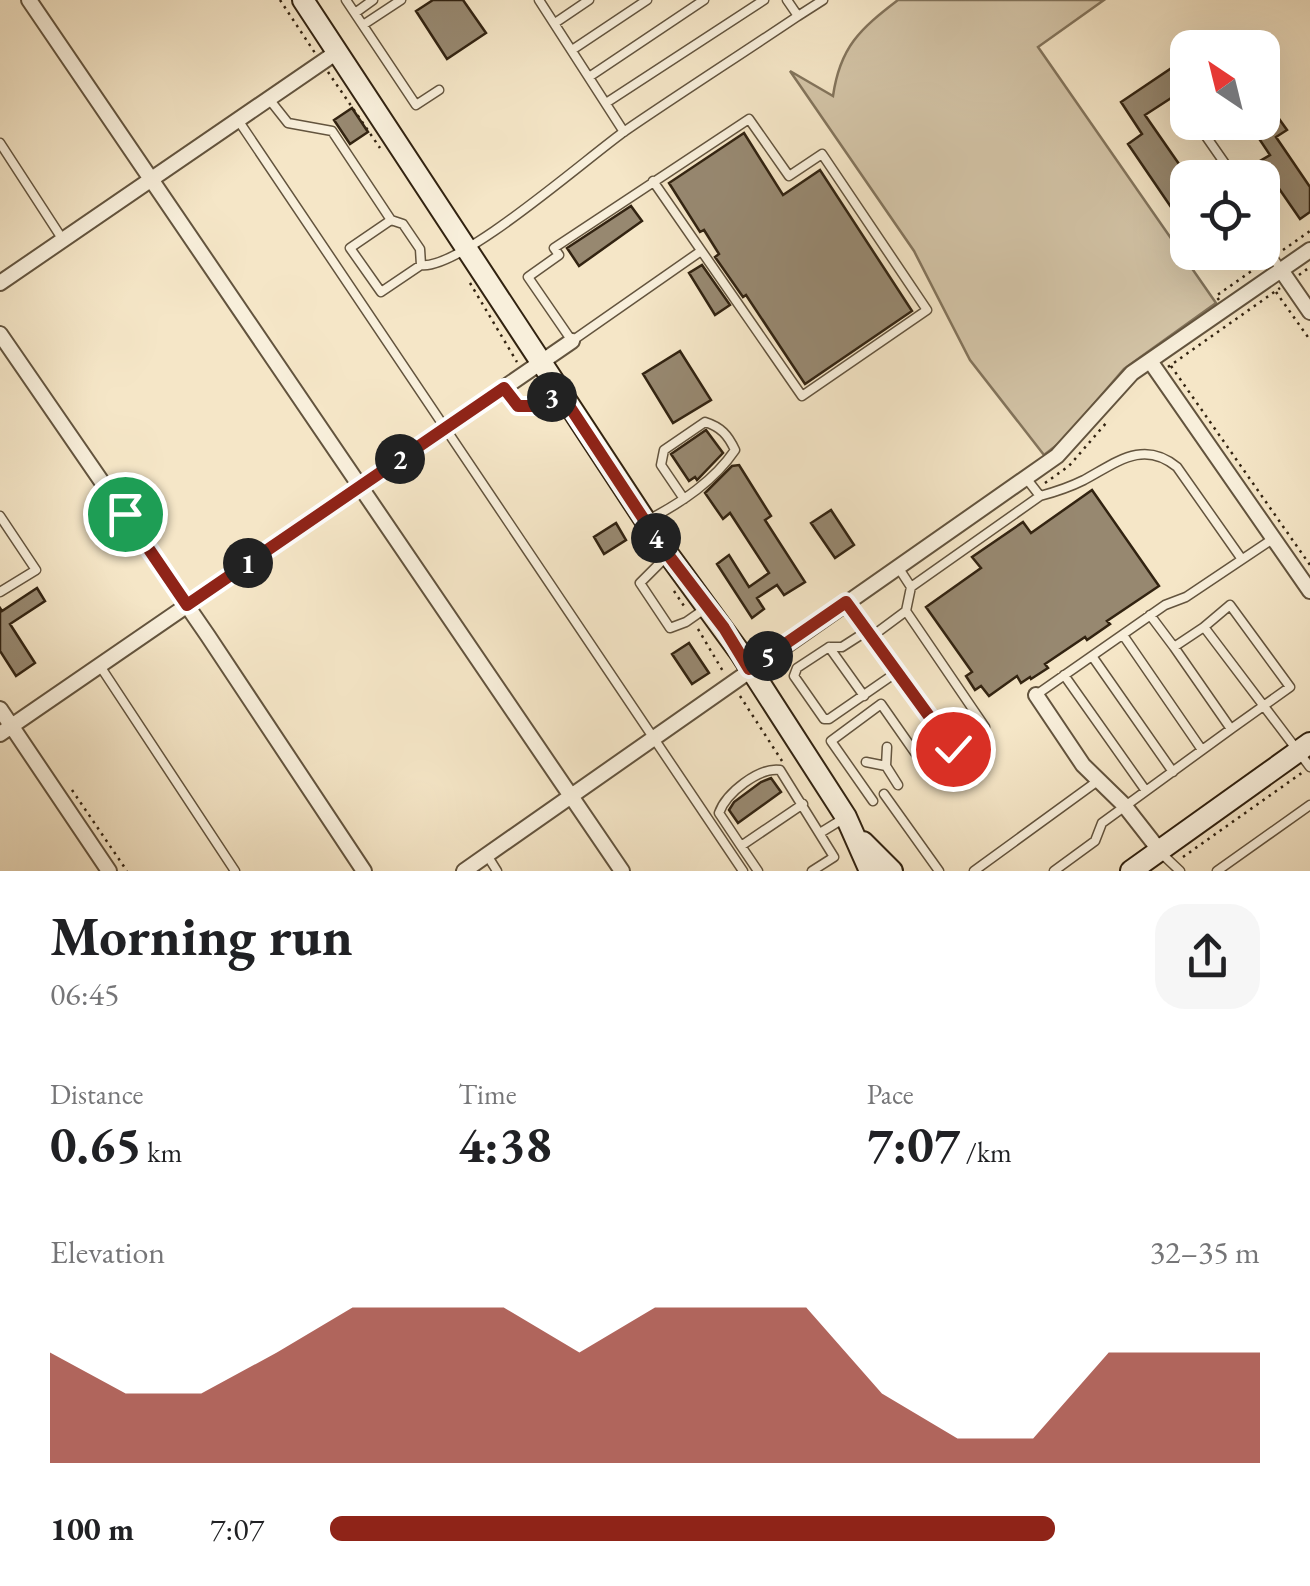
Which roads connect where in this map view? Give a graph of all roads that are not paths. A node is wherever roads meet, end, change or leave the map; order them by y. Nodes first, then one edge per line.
1 (30, 0) edge
2 (303, 0) edge
3 (346, 0) edge
4 (373, 0) edge
5 (401, 0) edge
6 (540, 0) edge
7 (589, 0) edge
8 (647, 0) edge
9 (704, 0) edge
10 (764, 0) edge
11 (788, 0) edge
12 (823, 0) edge
13 (355, 13) junction
14 (798, 16) junction
15 (554, 23) junction
16 (363, 25) junction
17 (572, 50) junction
18 (337, 52) junction
19 (589, 77) junction
20 (439, 90) dead end
21 (269, 99) junction
22 (606, 103) junction
23 (238, 120) junction
24 (624, 132) junction
25 (0, 143) edge
26 (151, 180) junction
27 (652, 181) junction
28 (392, 220) junction
29 (63, 240) junction
30 (466, 248) junction
31 (1310, 250) edge
32 (701, 251) junction
33 (404, 260) dead end
34 (1280, 261) edge
35 (422, 265) junction
36 (1280, 269) edge
37 (1267, 270) edge
38 (389, 271) dead end
39 (412, 271) junction
40 (396, 282) junction
41 (0, 283) edge
42 (1310, 312) edge
43 (0, 334) edge
44 (572, 341) junction
45 (1150, 361) junction
46 (541, 362) junction
47 (504, 388) junction
48 (560, 392) junction
49 (446, 427) junction
50 (1026, 478) junction
51 (360, 486) junction
52 (1040, 496) junction
53 (684, 499) junction
54 (0, 516) edge
55 (646, 522) junction
56 (1274, 538) junction
57 (668, 554) junction
58 (1242, 558) junction
59 (898, 567) junction
60 (911, 586) junction
61 (1310, 591) edge
62 (0, 592) edge
63 (846, 602) junction
64 (187, 605) junction
65 (706, 608) junction
66 (906, 611) junction
67 (1150, 616) junction
68 (1204, 626) junction
69 (869, 634) junction
70 (1123, 635) junction
71 (1174, 647) junction
72 (829, 648) junction
73 (1092, 656) junction
74 (100, 665) junction
75 (749, 669) junction
76 (897, 672) junction
77 (1064, 675) junction
78 (1036, 695) joint
79 (864, 696) junction
80 (1265, 706) junction
81 (0, 710) edge
82 (867, 714) junction
83 (874, 725) dead end
84 (986, 727) dead end
85 (1231, 729) junction
86 (6, 730) edge
87 (844, 731) junction
88 (653, 738) junction
89 (850, 740) dead end
90 (887, 747) dead end
91 (953, 749) dead end
92 (1202, 750) junction
93 (1307, 757) edge
94 (866, 762) dead end
95 (886, 766) junction
96 (926, 767) dead end
97 (1173, 772) junction
98 (1099, 780) junction
99 (898, 785) dead end
100 (1146, 792) junction
101 (884, 794) dead end
102 (571, 796) junction
103 (873, 801) dead end
104 (803, 804) junction
105 (1124, 805) junction
106 (1310, 805) edge
107 (846, 818) junction
108 (820, 833) junction
109 (858, 838) junction
110 (741, 846) junction
111 (487, 855) junction
112 (1169, 863) edge
113 (109, 871) edge
114 (235, 871) edge
115 (364, 871) edge
116 (464, 871) edge
117 (497, 871) edge
118 (622, 871) edge
119 (743, 871) edge
120 (758, 871) edge
121 (812, 871) edge
122 (870, 871) edge
123 (892, 871) edge
124 (939, 871) edge
125 (974, 871) edge
126 (1054, 871) edge
127 (1131, 871) edge
128 (1217, 871) edge

1 - 26 street
2 - 18 main road
3 - 13 lane
4 - 13 lane
5 - 16 lane
6 - 15 lane
7 - 15 lane
8 - 17 lane
9 - 19 lane
10 - 22 lane
11 - 14 lane
12 - 14 lane
13 - 16 lane
14 - 24 lane
15 - 17 lane
16 - 20 lane
17 - 19 lane
18 - 21 street
18 - 30 main road
19 - 22 lane
21 - 23 street
21 - 28 lane
22 - 24 lane
23 - 26 street
23 - 49 lane
24 - 30 lane
25 - 29 lane
26 - 29 street
26 - 51 street
27 - 32 lane
27 - 32 lane
27 - 44 lane
28 - 35 lane
28 - 40 lane
29 - 41 street
30 - 35 lane
30 - 46 main road
31 - 34 street
32 - 44 lane
33 - 39 lane
35 - 39 lane
36 - 42 street
37 - 45 street
38 - 40 lane
39 - 40 lane
43 - 64 street
44 - 46 street
45 - 50 street
45 - 56 street
46 - 47 street
46 - 48 main road
47 - 48 lane
47 - 49 street
48 - 55 main road
49 - 51 street
49 - 88 lane
50 - 52 lane
50 - 59 street
51 - 64 street
51 - 102 street
52 - 58 lane
52 - 60 lane
53 - 53 lane
53 - 55 lane
54 - 62 lane
55 - 57 main road
56 - 58 lane
56 - 61 street
57 - 65 main road
57 - 65 lane
58 - 67 lane
59 - 60 lane
59 - 63 street
60 - 66 lane
63 - 69 lane
63 - 75 street
64 - 74 street
64 - 115 street
65 - 75 main road
66 - 69 lane
66 - 84 lane
67 - 70 lane
67 - 71 lane
68 - 71 lane
68 - 80 lane
68 - 80 lane
69 - 72 lane
69 - 76 lane
70 - 73 lane
70 - 92 lane
71 - 85 lane
72 - 79 lane
72 - 79 lane
73 - 77 lane
73 - 97 lane
74 - 86 street
74 - 114 lane
75 - 88 street
75 - 107 main road
76 - 79 lane
76 - 91 lane
77 - 78 lane
77 - 100 lane
78 - 98 street
80 - 85 lane
80 - 93 lane
81 - 86 street
82 - 83 lane
82 - 87 lane
82 - 96 lane
85 - 92 lane
86 - 113 street
87 - 89 lane
87 - 103 lane
88 - 102 street
88 - 119 lane
90 - 95 lane
92 - 97 lane
93 - 112 main road
94 - 95 lane
95 - 99 lane
97 - 100 lane
98 - 105 street
98 - 125 lane
100 - 105 lane
101 - 124 lane
102 - 111 street
102 - 118 street
104 - 108 lane
104 - 110 lane
104 - 110 lane
105 - 112 street
105 - 126 lane
106 - 128 lane
107 - 108 lane
107 - 109 main road
108 - 121 lane
109 - 122 main road
109 - 123 main road
110 - 120 lane
111 - 116 street
111 - 117 lane
112 - 127 main road

